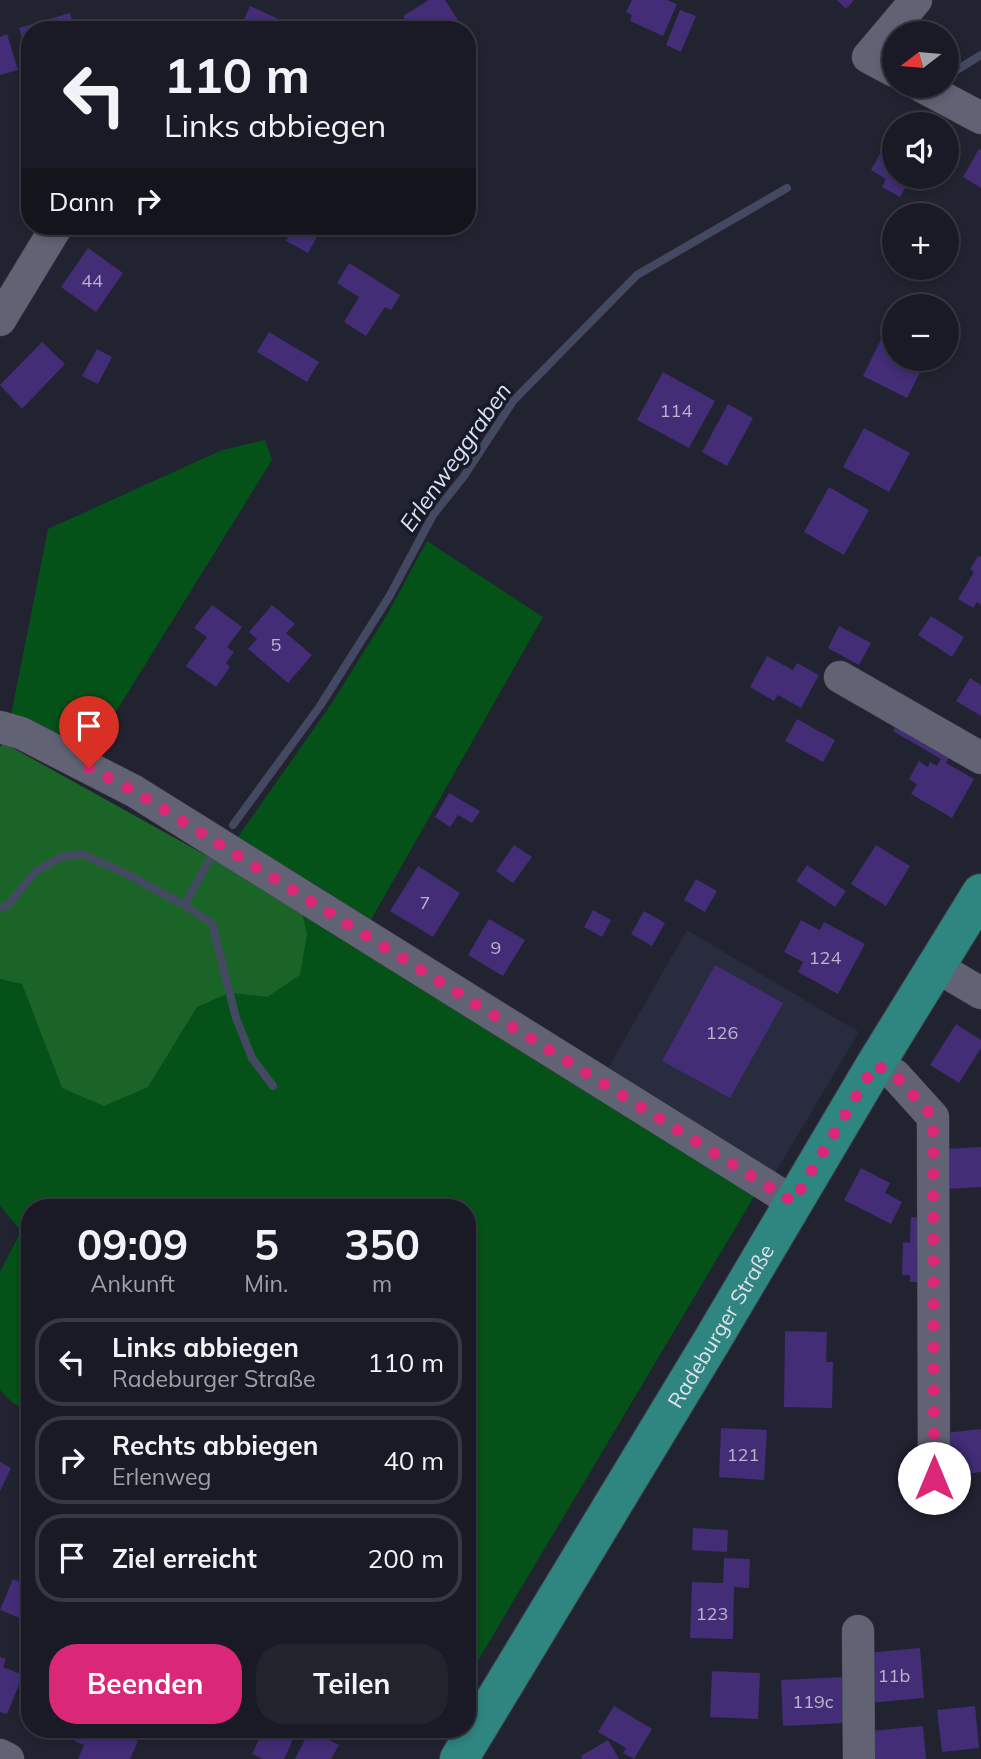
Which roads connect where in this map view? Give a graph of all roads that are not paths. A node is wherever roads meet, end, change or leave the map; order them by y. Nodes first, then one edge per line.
1 (916, 0) edge
2 (881, 64) edge
3 (944, 98) edge
4 (981, 118) edge
5 (52, 235) edge
6 (0, 320) edge
7 (840, 677) dead end
8 (0, 727) edge
9 (981, 758) edge
10 (981, 893) edge
11 (935, 966) junction
12 (981, 993) edge
13 (875, 1065) junction
14 (793, 1202) junction
15 (934, 1478) dead end
16 (858, 1630) dead end
17 (476, 1731) edge
18 (472, 1738) edge
19 (0, 1755) edge
20 (8, 1759) edge
21 (459, 1759) edge
22 (859, 1759) edge

1 - 2 street
3 - 4 street
5 - 6 street
7 - 9 street
8 - 14 street
10 - 11 main road, Radeburger Straße
11 - 12 street
11 - 13 main road, Radeburger Straße
13 - 14 main road, Radeburger Straße
13 - 15 street
14 - 17 main road, Radeburger Straße
16 - 22 street
18 - 21 main road, Radeburger Straße
19 - 20 street

